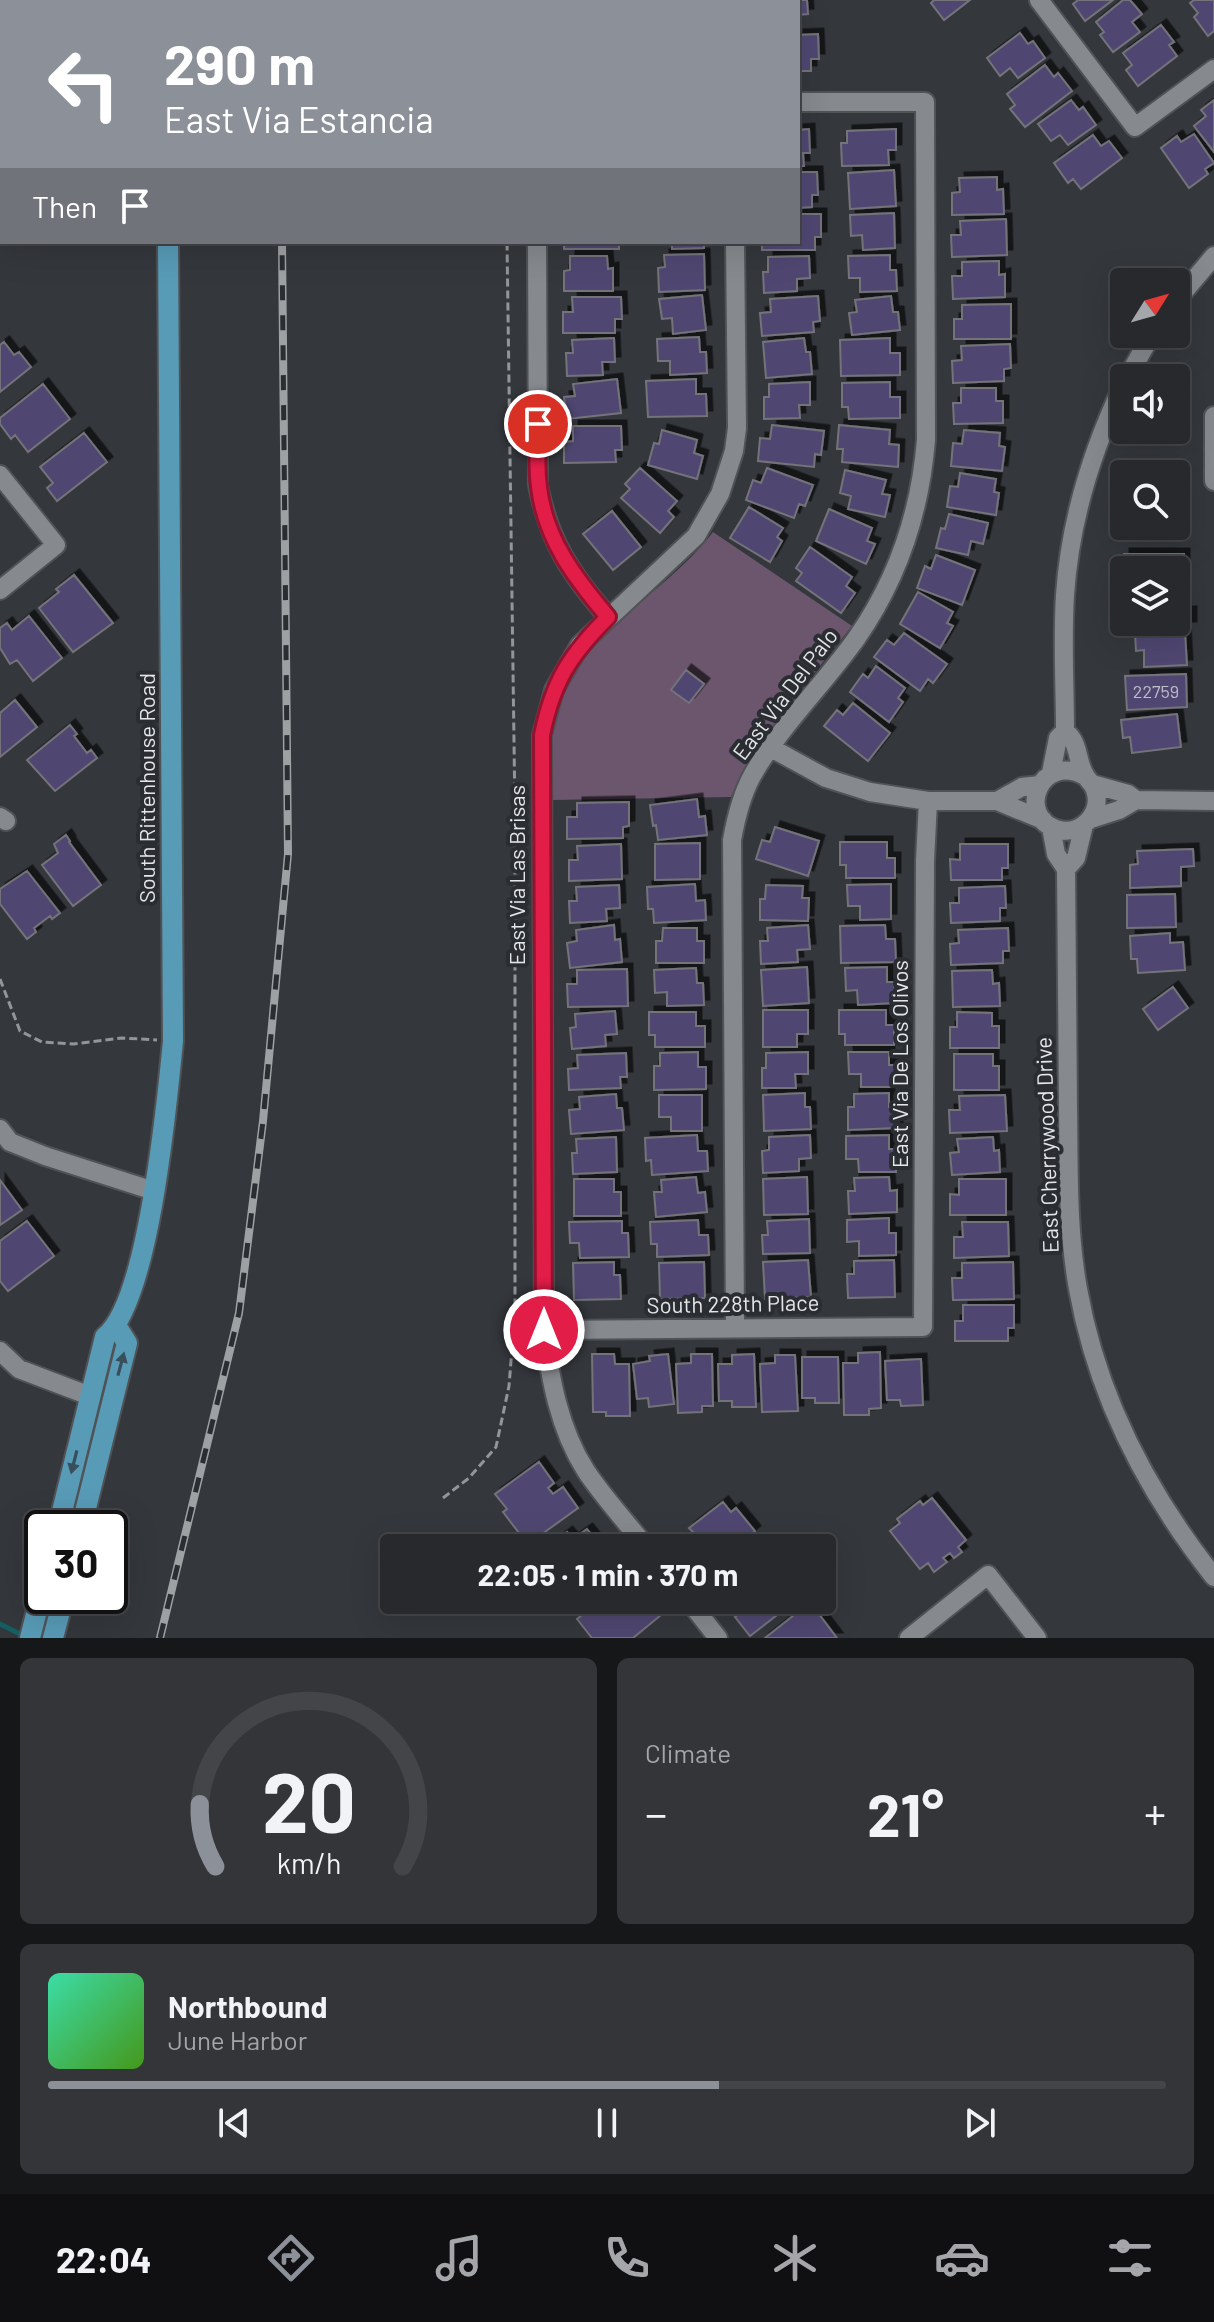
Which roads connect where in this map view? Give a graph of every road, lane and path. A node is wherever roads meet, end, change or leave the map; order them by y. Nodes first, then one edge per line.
1 (1039, 0) edge
2 (1214, 69) edge
3 (800, 102) edge
4 (168, 244) edge
5 (507, 244) edge
6 (537, 244) edge
7 (735, 244) edge
8 (1214, 256) edge
9 (1190, 284) edge
10 (1110, 416) edge
11 (1214, 416) edge
12 (0, 475) edge
13 (1214, 481) edge
14 (0, 590) edge
15 (608, 617) junction
16 (1065, 731) junction
17 (771, 748) junction
18 (1045, 779) junction
19 (1088, 780) junction
20 (1136, 800) junction
21 (928, 801) junction
22 (997, 801) junction
23 (1214, 801) edge
24 (1087, 822) junction
25 (1047, 824) junction
26 (1066, 869) junction
27 (0, 979) edge
28 (173, 1041) junction
29 (0, 1129) edge
30 (154, 1191) junction
31 (117, 1327) junction
32 (735, 1327) junction
33 (923, 1327) joint
34 (544, 1330) junction
35 (0, 1351) edge
36 (90, 1396) junction
37 (443, 1498) dead end
38 (62, 1510) edge
39 (85, 1510) edge
40 (636, 1534) edge
41 (1214, 1577) edge
42 (36, 1614) edge
43 (59, 1614) edge
44 (699, 1614) edge
45 (30, 1638) edge
46 (53, 1638) edge
47 (718, 1638) edge
48 (909, 1638) edge
49 (1037, 1638) edge

1 - 2 street
3 - 17 street, East Via Del Palo
4 - 28 main road, South Rittenhouse Road
5 - 37 path
6 - 15 street
7 - 15 street, East Via Las Brisas
8 - 9 street
10 - 16 street
11 - 13 street
12 - 14 street
15 - 34 street, East Via Las Brisas
16 - 18 street
16 - 19 street
17 - 21 street
17 - 32 street, East Via Del Palo
18 - 19 street
18 - 22 street
18 - 25 street
19 - 20 street
19 - 24 street
20 - 23 street
20 - 24 street
21 - 22 street
21 - 33 street, East Via De Los Olivos
22 - 25 street
24 - 25 street
24 - 26 street
25 - 26 street
26 - 41 street, East Cherrywood Drive
27 - 28 path
28 - 30 main road, South Rittenhouse Road
29 - 30 street
30 - 31 main road, South Rittenhouse Road
31 - 36 main road, South Rittenhouse Road
39 -> 31 main road, South Rittenhouse Road
32 - 33 street, South 228th Place
32 - 34 street, South 228th Place
34 - 40 street, East Via Las Brisas
35 - 36 street
36 -> 38 main road, South Rittenhouse Road
42 - 45 main road
43 - 46 main road
44 - 47 street
48 - 49 street

